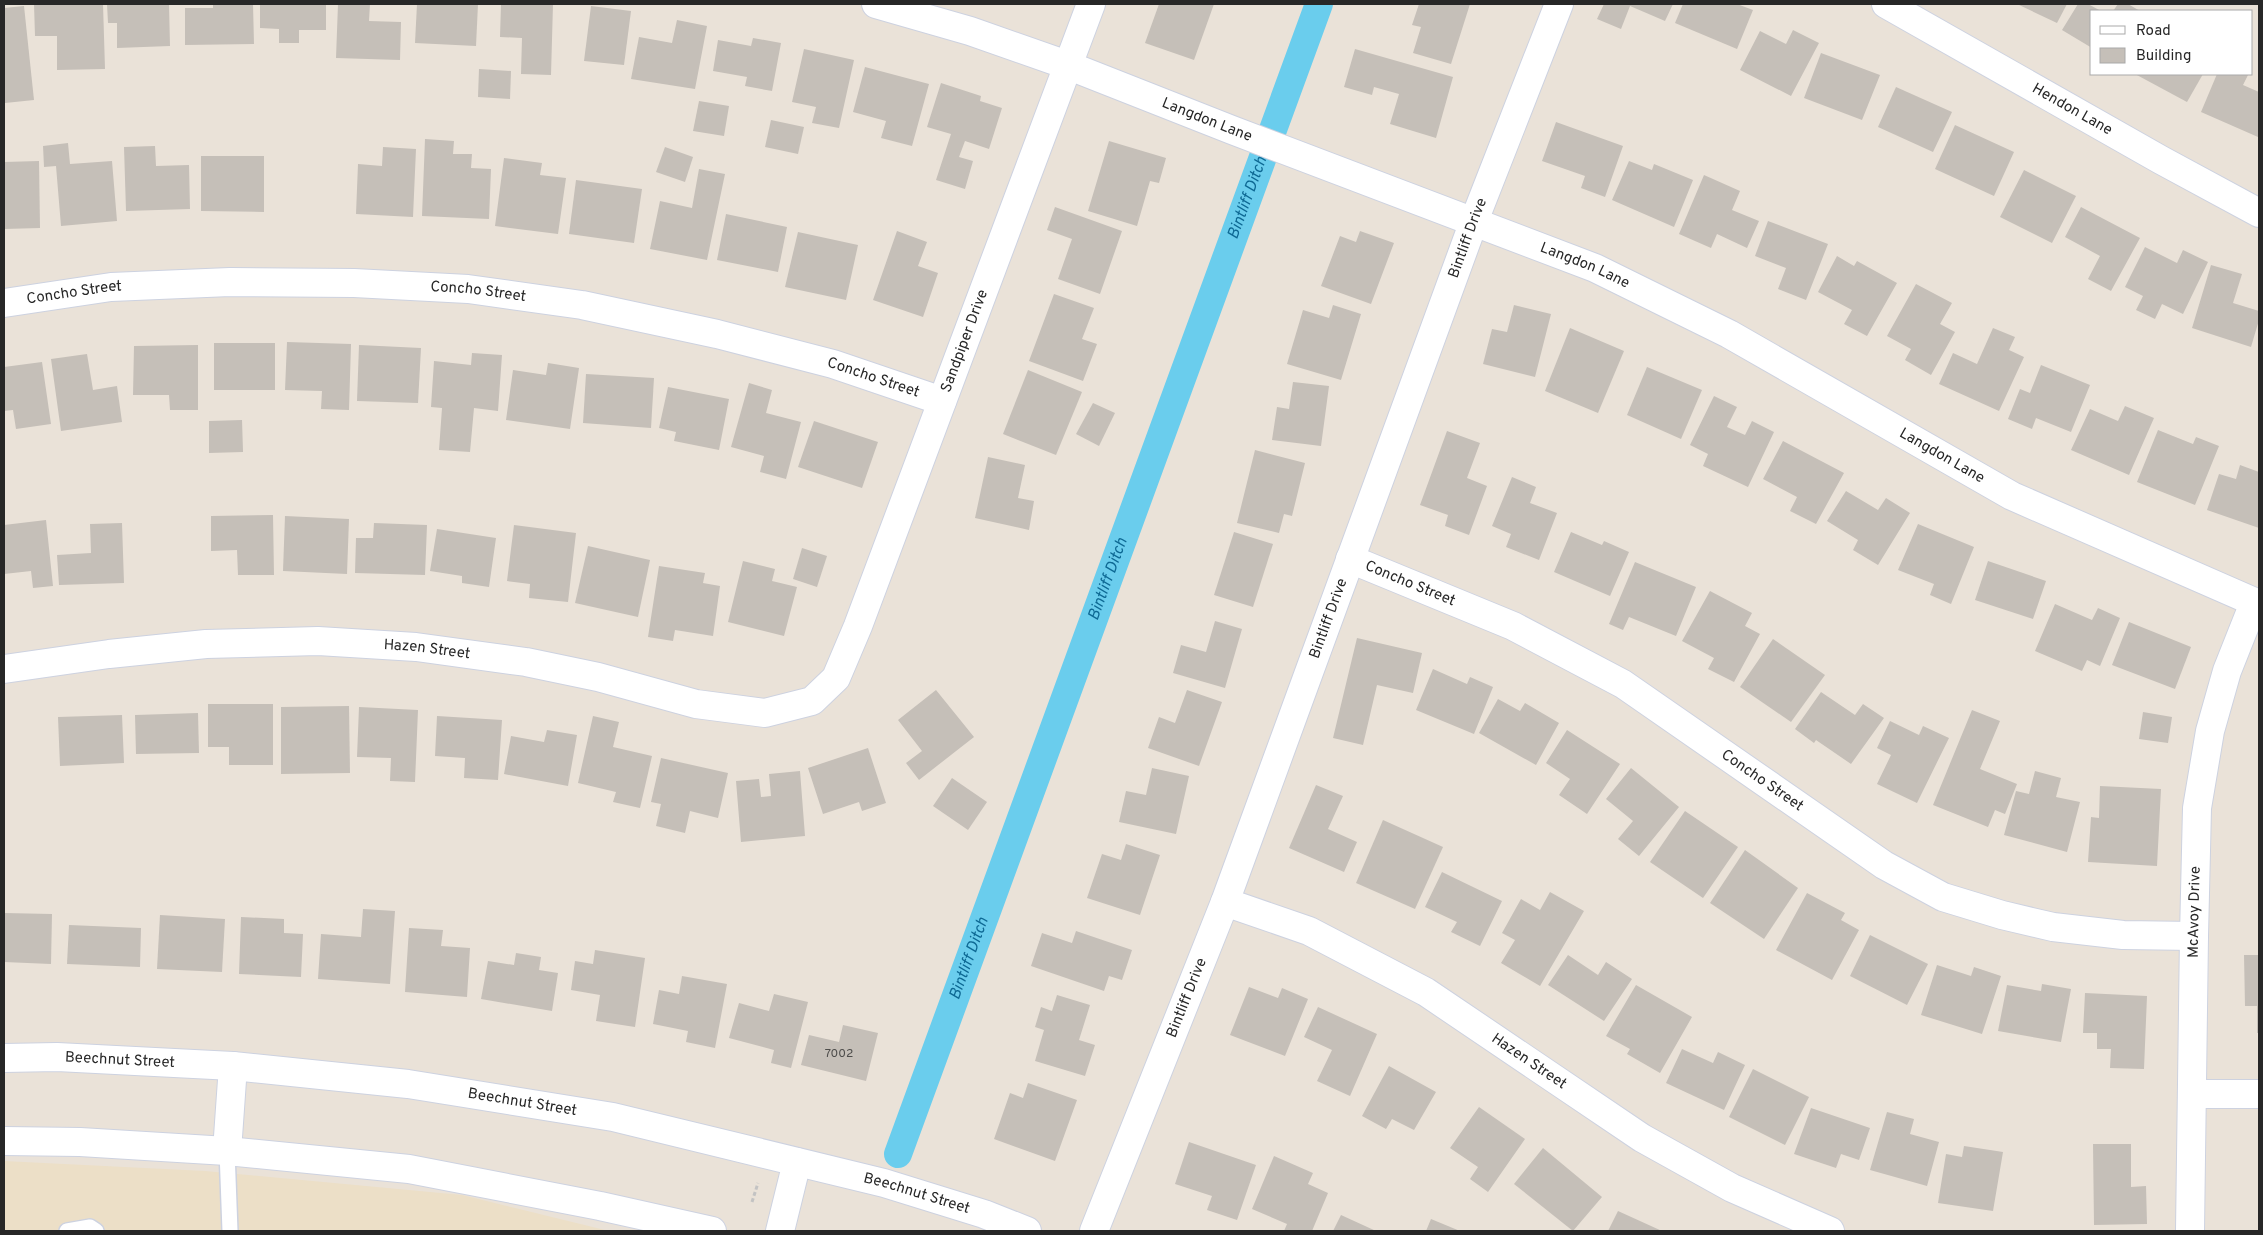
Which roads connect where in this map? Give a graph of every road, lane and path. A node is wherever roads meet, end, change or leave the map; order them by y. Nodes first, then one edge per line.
1 (876, 4) edge
2 (1091, 4) edge
3 (1559, 4) edge
4 (1886, 4) edge
5 (1067, 65) junction
6 (2259, 213) edge
7 (1474, 221) junction
8 (4, 303) edge
9 (942, 401) junction
10 (1350, 559) junction
11 (2256, 604) edge
12 (4, 670) edge
13 (836, 678) joint
14 (1225, 902) junction
15 (2194, 936) junction
16 (4, 1058) edge
17 (233, 1066) junction
18 (2192, 1094) junction
19 (2259, 1094) edge
20 (4, 1141) edge
21 (227, 1151) junction
22 (797, 1162) junction
23 (758, 1183) dead end
24 (752, 1202) dead end
25 (67, 1231) edge
26 (96, 1231) edge
27 (230, 1231) edge
28 (712, 1231) edge
29 (780, 1231) edge
30 (1027, 1231) edge
31 (1094, 1231) edge
32 (1830, 1231) edge
33 (2190, 1231) edge

1 - 5 street, Langdon Lane
2 - 5 street, Sandpiper Drive
3 - 7 street, Bintliff Drive
4 - 6 street, Hendon Lane
5 - 7 street, Langdon Lane
5 - 9 street, Sandpiper Drive
7 - 10 street, Bintliff Drive
7 - 11 street, Langdon Lane
8 - 9 street, Concho Street
9 - 13 street, Sandpiper Drive
10 - 14 street, Bintliff Drive
10 - 15 street, Concho Street
11 - 15 street, McAvoy Drive
12 - 13 street, Hazen Street
14 - 31 street, Bintliff Drive
14 - 32 street, Hazen Street
15 - 18 street, McAvoy Drive
16 - 17 street, Beechnut Street
17 - 21 street
17 - 22 street, Beechnut Street
18 - 19 street
18 - 33 street, McAvoy Drive
20 - 21 street
21 - 27 lane
21 - 28 street
22 - 29 street
22 - 30 street, Beechnut Street
23 - 24 path
25 - 26 lane

